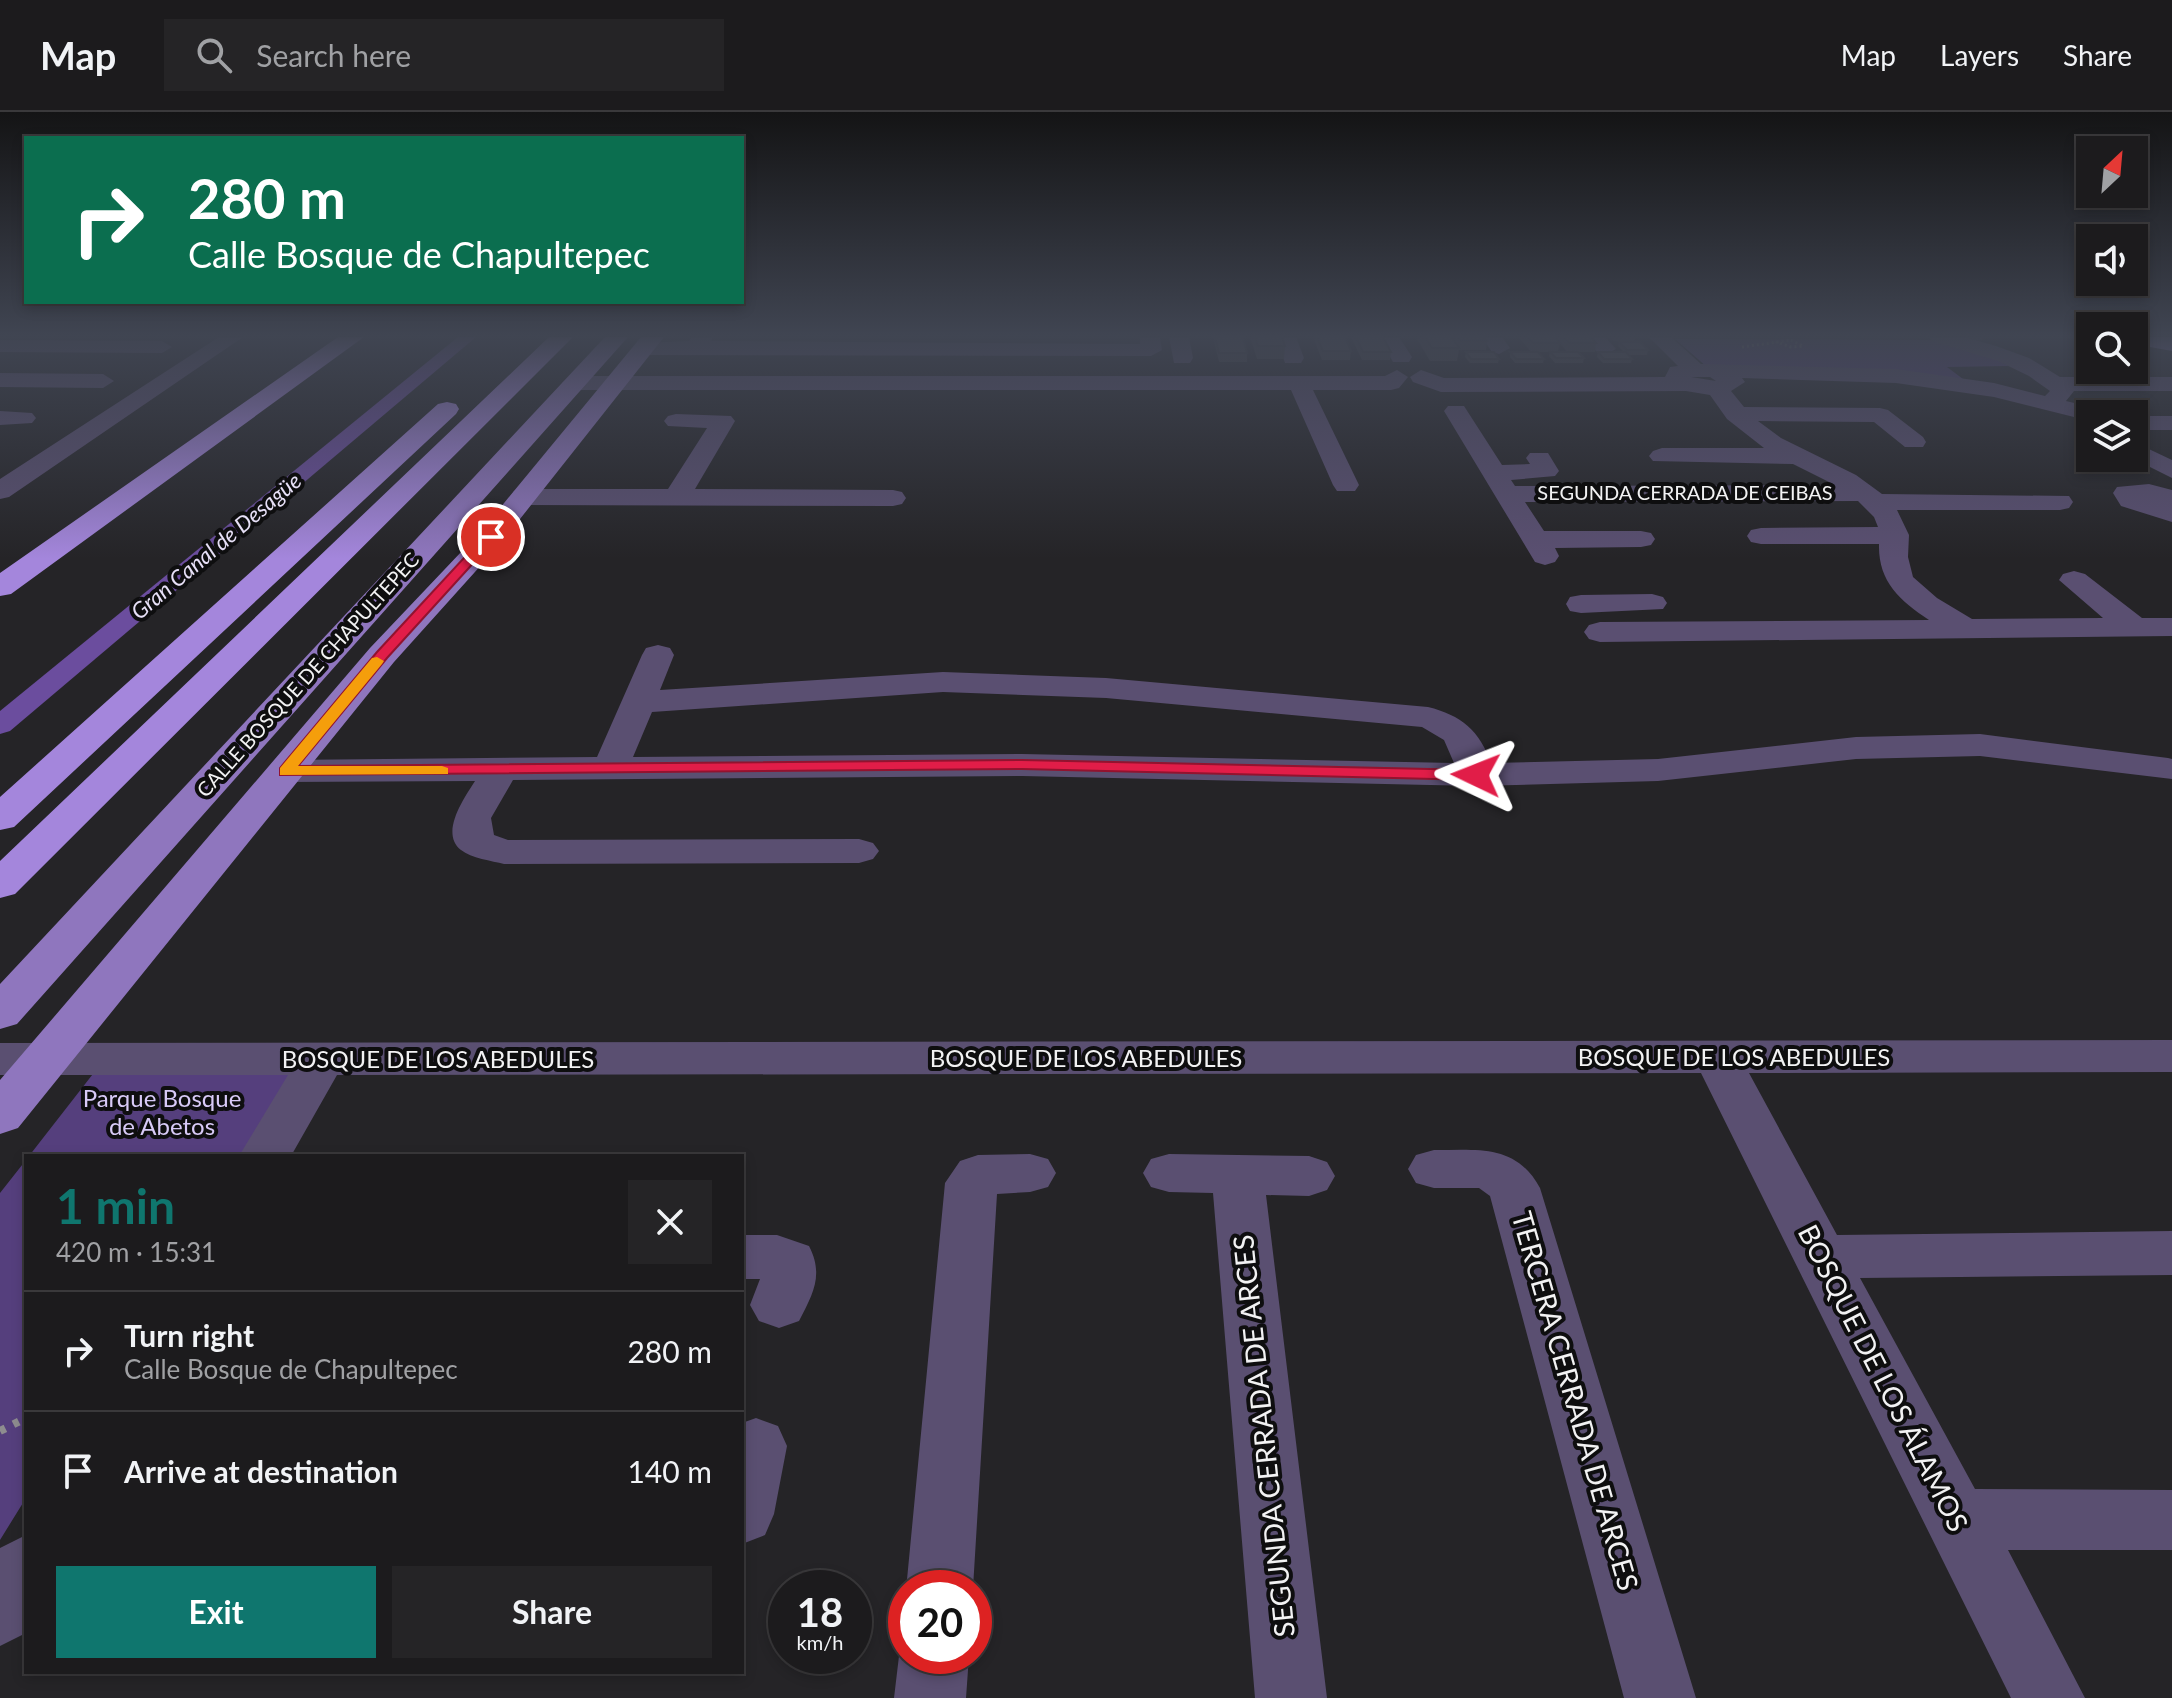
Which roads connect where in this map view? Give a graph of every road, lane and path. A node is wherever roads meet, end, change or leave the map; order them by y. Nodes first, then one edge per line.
1 (121, 411) edge
2 (217, 411) edge
3 (248, 411) edge
4 (444, 411) edge
5 (486, 411) edge
6 (567, 411) edge
7 (577, 411) edge
8 (1312, 411) edge
9 (1456, 411) dead end
10 (1734, 411) edge
11 (2026, 411) edge
12 (1735, 414) junction
13 (1832, 414) junction
14 (676, 421) dead end
15 (2076, 427) edge
16 (1708, 432) dead end
17 (2148, 432) edge
18 (2148, 435) edge
19 (1914, 442) dead end
20 (1866, 443) dead end
21 (2171, 446) edge
22 (2148, 447) edge
23 (1668, 449) dead end
24 (1733, 456) junction
25 (1799, 456) junction
26 (1539, 458) dead end
27 (2031, 481) dead end
28 (1346, 485) dead end
29 (0, 491) edge
30 (1863, 492) junction
31 (523, 497) junction
32 (677, 497) junction
33 (893, 498) dead end
34 (2172, 499) edge
35 (1974, 502) junction
36 (2060, 502) dead end
37 (2172, 514) edge
38 (1520, 516) junction
39 (1633, 528) dead end
40 (2009, 531) dead end
41 (1895, 535) junction
42 (1761, 536) dead end
43 (0, 559) edge
44 (2074, 580) dead end
45 (0, 587) edge
46 (1581, 604) dead end
47 (2134, 627) junction
48 (2172, 627) edge
49 (1966, 629) junction
50 (1781, 631) junction
51 (1600, 632) dead end
52 (658, 655) dead end
53 (640, 702) junction
54 (610, 769) junction
55 (2168, 769) dead end
56 (500, 770) junction
57 (285, 771) junction
58 (1476, 775) junction
59 (0, 818) edge
60 (859, 851) dead end
61 (0, 885) edge
62 (0, 1013) edge
63 (2172, 1056) edge
64 (1717, 1058) junction
65 (22, 1060) edge
66 (321, 1060) junction
67 (0, 1115) edge
68 (266, 1154) edge
69 (1434, 1169) dead end
70 (1030, 1173) dead end
71 (1169, 1173) dead end
72 (1237, 1174) junction
73 (1309, 1176) dead end
74 (2172, 1253) edge
75 (744, 1257) edge
76 (1820, 1257) junction
77 (779, 1305) dead end
78 (24, 1419) edge
79 (0, 1431) edge
80 (756, 1446) dead end
81 (744, 1504) edge
82 (1956, 1519) junction
83 (2161, 1520) edge
84 (24, 1570) edge
85 (940, 1570) edge
86 (0, 1612) edge
87 (932, 1674) edge
88 (930, 1698) edge
89 (1291, 1698) edge
90 (1660, 1698) edge
91 (2049, 1698) edge

1 - 29 street
2 - 43 highway
3 - 45 highway
4 - 59 highway
5 - 61 highway
6 - 62 main road, CALLE BOSQUE DE CHAPULTEPEC
7 - 31 main road, CALLE BOSQUE DE CHAPULTEPEC
8 - 28 street
9 - 38 street
10 - 12 street
11 - 15 street
12 - 13 street
12 - 25 street
13 - 19 street
13 - 20 street
14 - 32 street
16 - 24 street
17 - 21 street
18 - 21 street
21 - 22 street
23 - 24 street
24 - 25 street
25 - 30 street
26 - 38 street
27 - 30 street
30 - 35 street
30 - 38 street, SEGUNDA CERRADA DE CEIBAS
30 - 41 street
31 - 32 street
31 - 57 main road, CALLE BOSQUE DE CHAPULTEPEC
32 - 33 street
34 - 37 street
35 - 36 street
35 - 40 street
38 - 39 street
41 - 42 street
41 - 49 street
44 - 47 street
46 - 50 street
47 - 48 street
47 - 49 street
49 - 50 street
50 - 51 street
52 - 53 street
53 - 54 street
53 - 58 street
54 - 56 street
54 - 58 street
55 - 58 street
56 - 57 street
56 - 60 street
57 - 65 main road, CALLE BOSQUE DE CHAPULTEPEC
63 - 64 street, BOSQUE DE LOS ABEDULES
64 - 66 street, BOSQUE DE LOS ABEDULES
64 - 76 street, BOSQUE DE LOS ÁLAMOS
65 - 66 street, BOSQUE DE LOS ABEDULES
65 - 67 main road, CALLE BOSQUE DE CHAPULTEPEC
66 - 68 street
69 - 90 street, TERCERA CERRADA DE ARCES
70 - 85 street
71 - 72 street
72 - 73 street
72 - 89 street, SEGUNDA CERRADA DE ARCES
74 - 76 street
75 - 77 street
76 - 82 street, BOSQUE DE LOS ÁLAMOS
78 - 79 path
80 - 81 street
82 - 83 street
82 - 91 street, BOSQUE DE LOS ÁLAMOS
84 - 86 street
87 - 88 street

